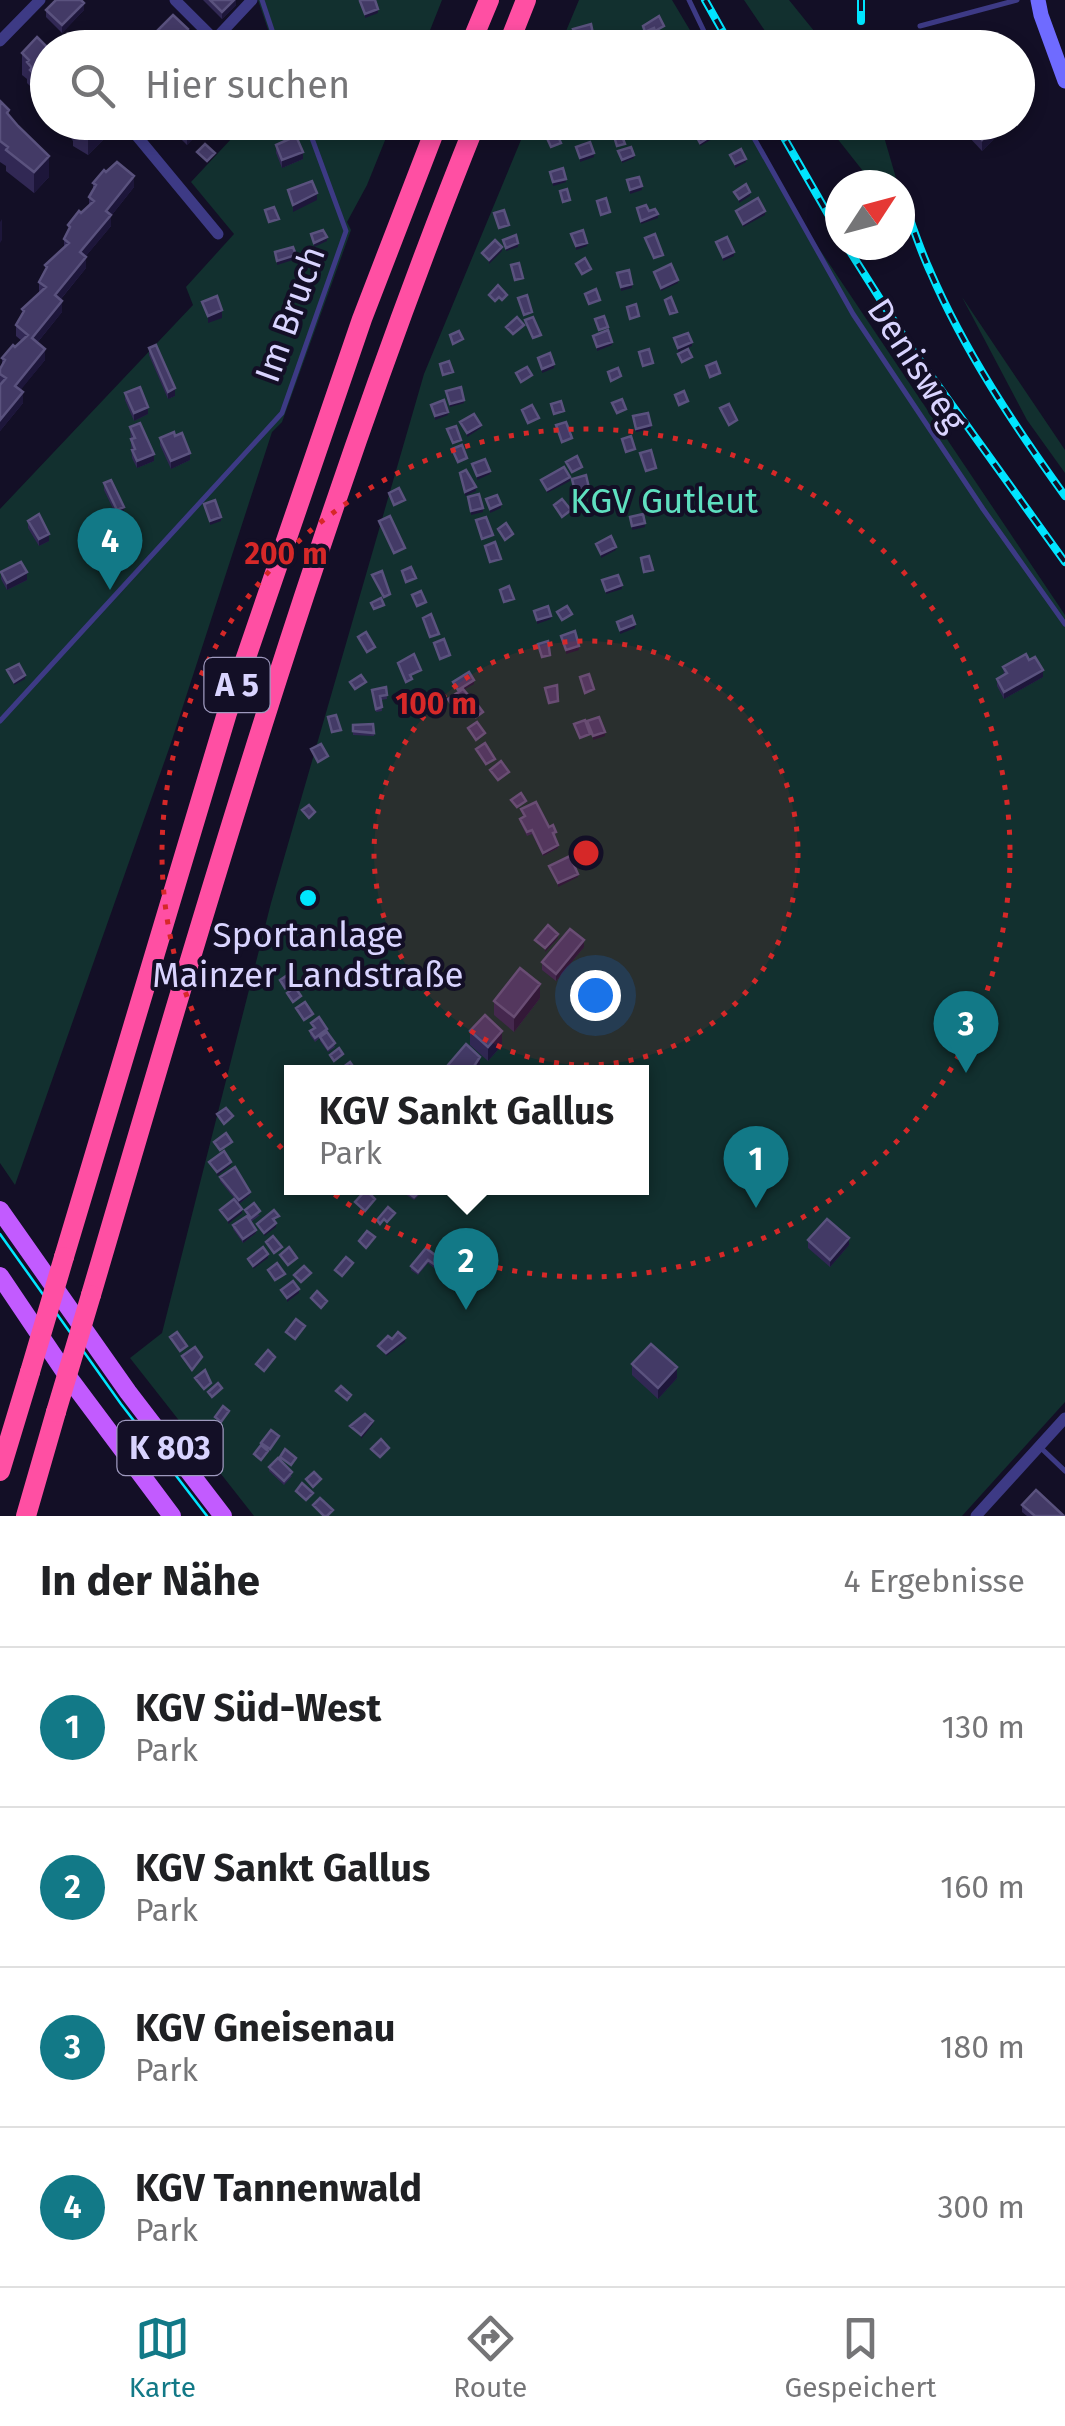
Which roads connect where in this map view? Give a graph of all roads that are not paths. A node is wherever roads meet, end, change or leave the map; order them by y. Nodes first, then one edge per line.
1 (40, 0) edge
2 (175, 0) edge
3 (252, 0) edge
4 (262, 0) edge
5 (489, 0) edge
6 (526, 0) edge
7 (689, 0) edge
8 (1018, 0) edge
9 (1038, 0) edge
10 (920, 26) dead end
11 (200, 30) edge
12 (223, 30) edge
13 (272, 30) edge
14 (476, 30) edge
15 (514, 30) edge
16 (703, 30) edge
17 (0, 40) edge
18 (1065, 81) edge
19 (140, 140) edge
20 (313, 140) edge
21 (431, 140) edge
22 (469, 140) edge
23 (754, 140) edge
24 (218, 234) dead end
25 (1065, 624) edge
26 (0, 721) edge
27 (0, 1210) edge
28 (0, 1276) edge
29 (1065, 1418) edge
30 (1040, 1446) junction
31 (0, 1471) edge
32 (1065, 1471) edge
33 (26, 1516) edge
34 (172, 1516) edge
35 (223, 1516) edge
36 (976, 1516) edge

1 - 17 street
2 - 11 street
3 - 12 street
4 - 13 lane
5 - 14 highway
6 - 15 highway
7 - 16 lane
8 - 10 lane
9 - 18 main road
19 - 24 street
20 - 26 lane, Im Bruch
21 - 31 highway, A 5, bridge
22 - 33 highway, A 5, bridge
23 - 25 lane, Denisweg
27 - 35 main road, K 803
28 - 34 main road, K 803
29 - 30 street
30 - 32 lane
30 - 36 street

